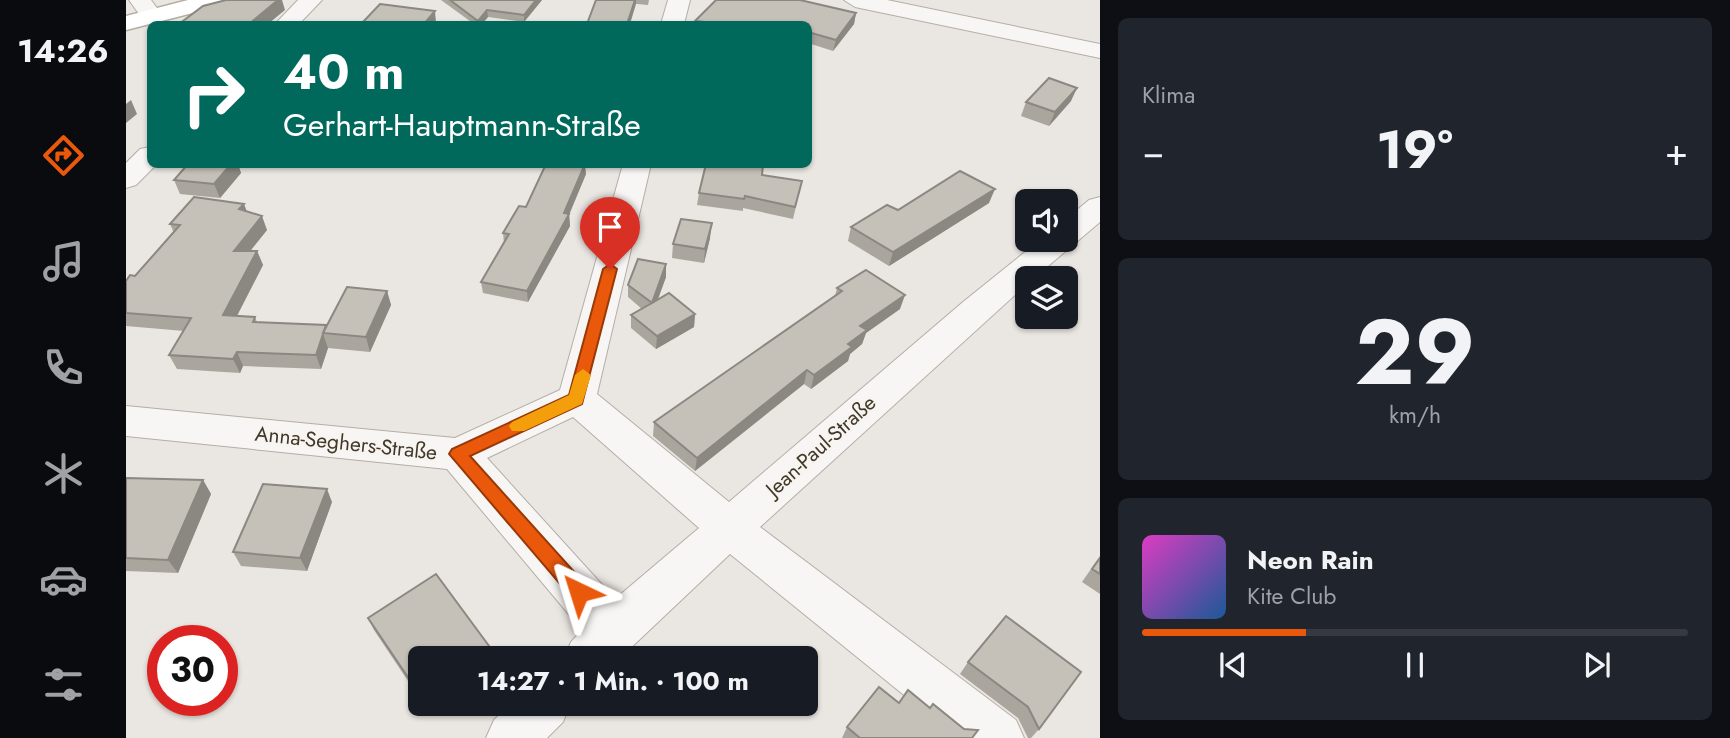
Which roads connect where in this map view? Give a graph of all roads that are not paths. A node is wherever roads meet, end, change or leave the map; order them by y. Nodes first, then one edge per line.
1 (216, 0) edge
2 (311, 0) edge
3 (679, 0) edge
4 (855, 0) edge
5 (146, 8) edge
6 (289, 21) edge
7 (674, 21) edge
8 (126, 23) edge
9 (1100, 51) edge
10 (147, 158) edge
11 (636, 168) edge
12 (126, 179) edge
13 (1100, 206) edge
14 (1078, 225) edge
15 (1045, 252) edge
16 (577, 399) junction
17 (126, 421) edge
18 (458, 454) junction
19 (729, 528) junction
20 (600, 645) edge
21 (533, 716) edge
22 (512, 738) edge
23 (998, 738) edge

1 - 5 main road
2 - 6 street
3 - 7 street
4 - 9 street
5 - 8 main road
10 - 12 street
11 - 16 street
13 - 14 street
15 - 19 street, Jean-Paul-Straße
16 - 18 street
16 - 19 street
17 - 18 street, Anna-Seghers-Straße
18 - 20 street, Anna-Seghers-Straße
19 - 20 street, Jean-Paul-Straße
19 - 23 street
21 - 22 street

